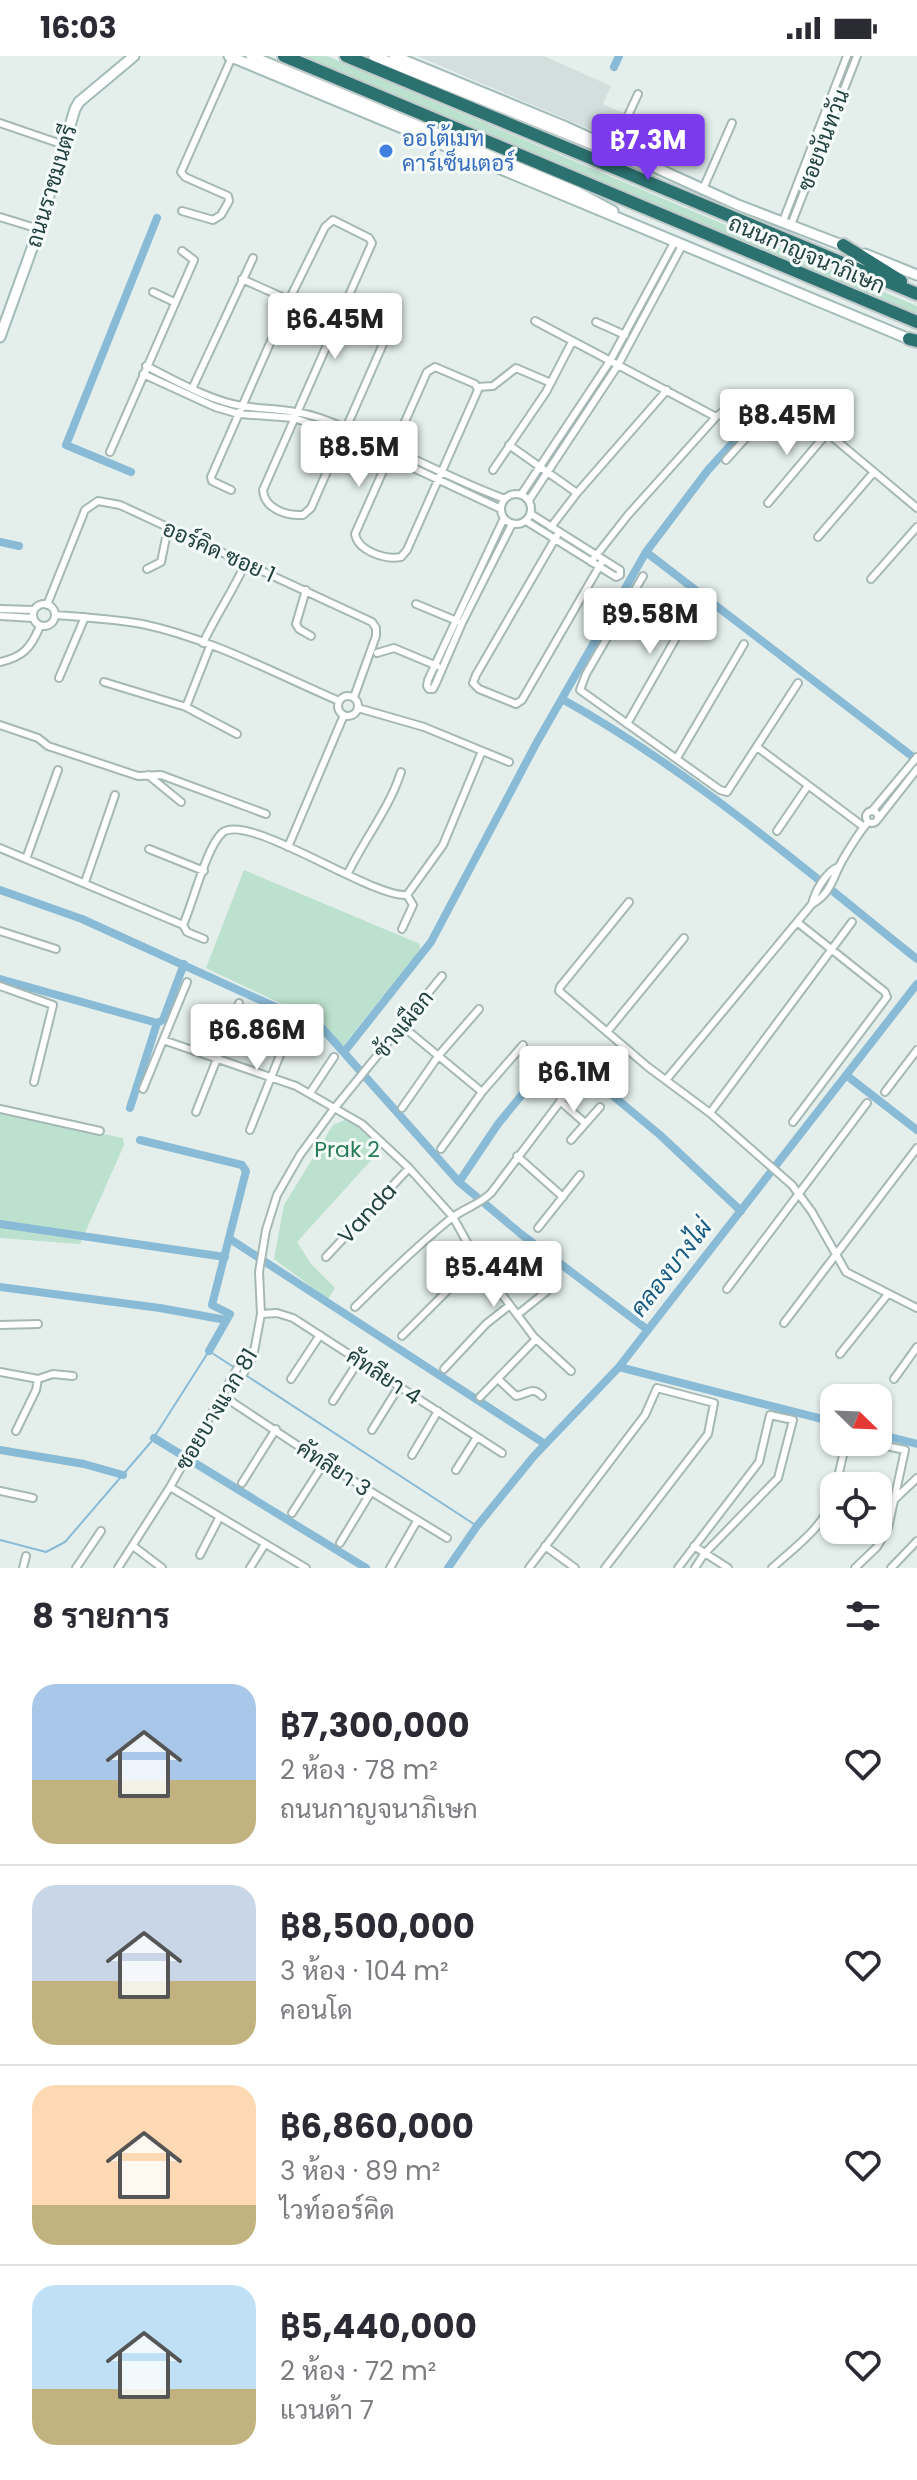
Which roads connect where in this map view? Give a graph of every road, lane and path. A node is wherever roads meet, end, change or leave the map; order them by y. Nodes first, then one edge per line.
1 (134, 56) edge
2 (251, 56) edge
3 (284, 56) edge
4 (346, 56) edge
5 (374, 56) edge
6 (394, 56) edge
7 (847, 56) edge
8 (857, 56) edge
9 (230, 57) edge
10 (638, 94) dead end
11 (824, 110) junction
12 (832, 113) junction
13 (0, 123) edge
14 (732, 123) dead end
15 (64, 145) junction
16 (613, 148) junction
17 (812, 153) junction
18 (631, 157) junction
19 (703, 189) junction
20 (182, 211) dead end
21 (0, 217) edge
22 (787, 223) junction
23 (633, 224) junction
24 (39, 229) junction
25 (679, 242) junction
26 (843, 245) junction
27 (182, 251) dead end
28 (253, 258) dead end
29 (916, 273) edge
30 (242, 279) junction
31 (153, 292) dead end
32 (917, 292) edge
33 (289, 300) junction
34 (174, 302) junction
35 (336, 321) junction
36 (535, 321) dead end
37 (596, 322) dead end
38 (917, 322) edge
39 (1, 331) edge
40 (625, 335) junction
41 (914, 341) edge
42 (572, 342) junction
43 (610, 361) junction
44 (618, 365) junction
45 (146, 366) junction
46 (143, 374) junction
47 (551, 383) junction
48 (477, 387) junction
49 (667, 390) junction
50 (190, 392) junction
51 (242, 406) junction
52 (729, 407) dead end
53 (239, 414) junction
54 (296, 414) junction
55 (716, 417) junction
56 (345, 432) junction
57 (828, 432) junction
58 (509, 445) junction
59 (395, 449) junction
60 (110, 452) dead end
61 (391, 457) junction
62 (726, 460) dead end
63 (540, 466) junction
64 (493, 470) dead end
65 (442, 471) junction
66 (547, 471) junction
67 (874, 472) junction
68 (439, 479) junction
69 (231, 490) dead end
70 (577, 493) junction
71 (521, 495) junction
72 (505, 499) junction
73 (529, 500) junction
74 (768, 503) dead end
75 (917, 508) edge
76 (501, 509) junction
77 (531, 514) junction
78 (504, 518) junction
79 (526, 521) junction
80 (512, 524) junction
81 (551, 527) junction
82 (917, 527) edge
83 (168, 528) junction
84 (559, 532) junction
85 (818, 537) dead end
86 (555, 540) junction
87 (595, 555) junction
88 (591, 562) junction
89 (245, 564) junction
90 (601, 564) junction
91 (147, 569) dead end
92 (643, 576) dead end
93 (871, 579) dead end
94 (306, 590) junction
95 (697, 601) dead end
96 (416, 604) dead end
97 (47, 605) junction
98 (0, 609) edge
99 (33, 614) junction
100 (55, 615) junction
101 (0, 616) edge
102 (85, 617) junction
103 (454, 620) junction
104 (462, 623) junction
105 (40, 626) junction
106 (311, 636) dead end
107 (206, 644) junction
108 (744, 644) dead end
109 (377, 653) dead end
110 (0, 662) edge
111 (439, 667) junction
112 (59, 678) dead end
113 (104, 682) dead end
114 (798, 683) dead end
115 (354, 697) junction
116 (339, 701) junction
117 (186, 707) junction
118 (358, 708) junction
119 (344, 715) junction
120 (627, 724) junction
121 (0, 725) edge
122 (237, 734) dead end
123 (757, 747) junction
124 (482, 751) junction
125 (917, 757) edge
126 (677, 758) junction
127 (509, 762) dead end
128 (58, 770) dead end
129 (917, 770) edge
130 (401, 772) dead end
131 (148, 775) junction
132 (898, 778) junction
133 (905, 785) junction
134 (807, 787) junction
135 (115, 795) dead end
136 (181, 802) dead end
137 (872, 811) junction
138 (266, 814) dead end
139 (878, 819) junction
140 (866, 824) junction
141 (777, 831) dead end
142 (288, 847) junction
143 (0, 848) edge
144 (149, 849) dead end
145 (26, 859) junction
146 (204, 871) junction
147 (348, 873) junction
148 (85, 882) junction
149 (407, 895) junction
150 (629, 902) dead end
151 (797, 922) junction
152 (852, 922) dead end
153 (183, 925) junction
154 (402, 929) dead end
155 (0, 931) edge
156 (684, 938) dead end
157 (204, 939) dead end
158 (56, 949) dead end
159 (831, 950) junction
160 (442, 976) dead end
161 (187, 982) dead end
162 (0, 986) edge
163 (239, 1003) dead end
164 (479, 1009) dead end
165 (292, 1025) dead end
166 (401, 1025) junction
167 (607, 1032) junction
168 (163, 1040) junction
169 (523, 1045) dead end
170 (917, 1050) edge
171 (439, 1055) junction
172 (334, 1057) dead end
173 (216, 1059) junction
174 (271, 1077) junction
175 (578, 1078) dead end
176 (666, 1080) junction
177 (34, 1082) dead end
178 (143, 1089) dead end
179 (482, 1092) junction
180 (885, 1092) dead end
181 (310, 1093) junction
182 (560, 1101) junction
183 (867, 1103) dead end
184 (600, 1107) dead end
185 (402, 1108) dead end
186 (0, 1109) edge
187 (333, 1110) junction
188 (196, 1112) dead end
189 (710, 1113) junction
190 (793, 1122) dead end
191 (585, 1123) junction
192 (250, 1130) dead end
193 (100, 1131) dead end
194 (571, 1140) dead end
195 (917, 1148) edge
196 (441, 1149) dead end
197 (517, 1156) junction
198 (409, 1168) junction
199 (580, 1175) dead end
200 (799, 1193) junction
201 (563, 1197) junction
202 (453, 1217) junction
203 (538, 1228) dead end
204 (519, 1247) dead end
205 (326, 1257) dead end
206 (836, 1257) junction
207 (483, 1269) junction
208 (727, 1289) dead end
209 (547, 1291) dead end
210 (888, 1294) junction
211 (510, 1305) junction
212 (355, 1307) dead end
213 (917, 1308) edge
214 (261, 1314) junction
215 (517, 1315) junction
216 (784, 1323) dead end
217 (38, 1324) dead end
218 (0, 1325) edge
219 (320, 1335) junction
220 (402, 1336) dead end
221 (536, 1339) junction
222 (917, 1347) edge
223 (840, 1354) dead end
224 (360, 1359) junction
225 (444, 1369) dead end
226 (571, 1371) dead end
227 (0, 1372) edge
228 (73, 1376) dead end
229 (38, 1379) junction
230 (291, 1379) dead end
231 (498, 1379) junction
232 (894, 1379) dead end
233 (400, 1385) junction
234 (223, 1396) junction
235 (542, 1396) dead end
236 (480, 1397) dead end
237 (333, 1401) dead end
238 (438, 1411) junction
239 (276, 1429) junction
240 (372, 1430) dead end
241 (16, 1431) dead end
242 (477, 1437) junction
243 (892, 1447) edge
244 (502, 1453) dead end
245 (412, 1455) dead end
246 (324, 1463) junction
247 (456, 1470) dead end
248 (917, 1478) edge
249 (242, 1483) dead end
250 (170, 1487) junction
251 (0, 1491) edge
252 (371, 1492) junction
253 (33, 1498) dead end
254 (894, 1500) junction
255 (292, 1513) dead end
256 (219, 1518) junction
257 (417, 1521) junction
258 (820, 1523) edge
259 (101, 1531) dead end
260 (447, 1538) dead end
261 (917, 1541) edge
262 (340, 1543) dead end
263 (265, 1544) junction
264 (133, 1546) junction
265 (545, 1546) junction
266 (694, 1546) junction
267 (705, 1553) junction
268 (200, 1555) dead end
269 (26, 1556) dead end
270 (23, 1568) edge
271 (76, 1568) edge
272 (118, 1568) edge
273 (162, 1568) edge
274 (250, 1568) edge
275 (306, 1568) edge
276 (390, 1568) edge
277 (529, 1568) edge
278 (575, 1568) edge
279 (605, 1568) edge
280 (678, 1568) edge
281 (695, 1568) edge
282 (728, 1568) edge
283 (772, 1568) edge
284 (855, 1568) edge
285 (891, 1568) edge

1 - 15 main road, ถนนราชมนตรี
2 - 23 main road
3 - 38 highway, ถนนกาญจนาภิเษก
4 - 32 highway, ถนนกาญจนาภิเษก
5 - 18 main road
6 - 16 main road
7 - 11 street, ซอยนันทวัน
8 - 12 street, ซอยนันทวัน
9 - 20 street
9 - 23 main road
10 - 16 street
11 - 12 street
11 - 17 street, ซอยนันทวัน
12 - 17 street, ซอยนันทวัน
13 - 15 street
14 - 19 street
15 - 24 main road, ถนนราชมนตรี
16 - 18 main road
17 - 22 street, ซอยนันทวัน
18 - 19 main road
19 - 22 main road
21 - 24 street
22 - 26 main road
23 - 25 main road
24 - 39 main road, ถนนราชมนตรี
25 - 40 street
25 - 41 main road
25 - 44 street
26 - 29 main road
26 - 32 highway
27 - 34 street
28 - 30 street
30 - 33 street
30 - 50 street
31 - 34 street
33 - 35 street
33 - 51 street
34 - 45 street
35 - 54 street
35 - 56 street
36 - 42 street
37 - 40 street
40 - 43 street
42 - 43 street
42 - 47 street
43 - 44 street
43 - 63 street
44 - 49 street
44 - 66 street
45 - 46 street
45 - 50 street
46 - 50 street
46 - 60 street
47 - 48 street
47 - 58 street
48 - 59 street
48 - 65 street
49 - 55 street
49 - 70 street
50 - 51 street
50 - 53 street
51 - 53 street
51 - 54 street
52 - 55 street
53 - 54 street
53 - 69 street
54 - 56 street
54 - 56 street
55 - 87 street
56 - 59 street
56 - 61 street
57 - 62 street
57 - 67 street
57 - 74 street
58 - 63 street
58 - 64 street
59 - 61 street
59 - 65 street
61 - 68 street
61 - 68 street
63 - 66 street
63 - 71 street
65 - 68 street
65 - 72 street
66 - 70 street
66 - 73 street
67 - 75 street
67 - 85 street
68 - 76 street
70 - 81 street
71 - 72 street
71 - 73 street
72 - 76 street
73 - 77 street
76 - 78 street
77 - 79 street
77 - 81 street
78 - 80 street
78 - 103 street
79 - 80 street
79 - 86 street
80 - 104 street
81 - 84 street
82 - 93 street
83 - 89 street, ออร์คิด ซอย 1
83 - 91 street
83 - 97 street, ออร์คิด ซอย 1
84 - 86 street
84 - 87 street
86 - 88 street
86 - 90 street
87 - 88 street
87 - 90 street
88 - 90 street
89 - 94 street, ออร์คิด ซอย 1
89 - 107 street
92 - 120 street
94 - 106 street
94 - 115 street, ออร์คิด ซอย 1
95 - 120 street
96 - 103 street
97 - 99 street
97 - 100 street
98 - 99 street
99 - 101 street
99 - 105 street
100 - 102 street
100 - 105 street
102 - 107 street
102 - 112 street
103 - 104 street
103 - 111 street
104 - 111 street
105 - 110 street
107 - 116 street
107 - 117 street
108 - 126 street
109 - 111 street
113 - 117 street
114 - 123 street
115 - 116 street
115 - 118 street
116 - 119 street
117 - 122 street
118 - 119 street
118 - 124 street
119 - 142 street
120 - 126 street
121 - 131 street
123 - 126 street
123 - 134 street
124 - 127 street
124 - 149 street
125 - 132 street
128 - 145 street
129 - 133 street
130 - 147 street
131 - 136 street
131 - 138 street
132 - 133 street
132 - 137 street
133 - 139 street
134 - 140 street
134 - 141 street
135 - 148 street
137 - 139 street
137 - 140 street
139 - 140 street
140 - 151 street
142 - 146 street
142 - 147 street
143 - 145 street
144 - 146 street
145 - 148 street
146 - 153 street
147 - 149 street
148 - 153 street
149 - 154 street
150 - 167 street
151 - 159 street
151 - 176 street
152 - 159 street
153 - 157 street
155 - 158 street
156 - 167 street
159 - 189 street
159 - 190 street
160 - 166 street, ช้างเผือก
161 - 168 street
162 - 177 street
163 - 173 street
164 - 171 street
165 - 174 street
166 - 171 street
166 - 187 street, ช้างเผือก
167 - 176 street
168 - 173 street, Vanda
168 - 178 street
169 - 179 street
170 - 180 street
171 - 179 street
171 - 185 street
172 - 181 street
173 - 174 street, Vanda
173 - 188 street
174 - 181 street, Vanda
174 - 192 street
175 - 182 street
176 - 189 street
179 - 196 street
181 - 187 street, Vanda
182 - 191 street
182 - 197 street
183 - 200 street
184 - 191 street
186 - 193 street
187 - 198 street, Vanda
187 - 214 street, ซอยบางแวก 81
189 - 200 street
191 - 194 street
195 - 206 street
197 - 201 street
197 - 202 street
198 - 202 street, Vanda
198 - 205 street, Vanda
199 - 201 street
200 - 206 street
200 - 208 street
201 - 203 street
202 - 207 street, Vanda
202 - 212 street
204 - 207 street
206 - 210 street
206 - 216 street
207 - 211 street, Vanda
207 - 220 street
209 - 215 street
210 - 213 street
210 - 223 street
211 - 215 street, Vanda
211 - 225 street
214 - 219 street, คัทลียา 4
214 - 234 street, ซอยบางแวก 81
215 - 221 street, Vanda
217 - 218 street
219 - 224 street, คัทลียา 4
219 - 230 street
221 - 226 street, Vanda
221 - 231 street
222 - 232 street
224 - 233 street, คัทลียา 4
224 - 237 street
227 - 229 street
228 - 229 street
229 - 241 street
231 - 235 street
231 - 236 street
233 - 238 street, คัทลียา 4
233 - 240 street
234 - 239 street, คัทลียา 3
234 - 250 street, ซอยบางแวก 81
238 - 242 street, คัทลียา 4
238 - 245 street
239 - 246 street, คัทลียา 3
239 - 249 street
242 - 244 street, คัทลียา 4
242 - 247 street
243 - 254 street
246 - 252 street, คัทลียา 3
246 - 255 street
248 - 254 street
250 - 256 street
250 - 264 street, ซอยบางแวก 81
251 - 253 street
252 - 257 street, คัทลียา 3
252 - 262 street
254 - 284 street
256 - 263 street
256 - 268 street
257 - 260 street, คัทลียา 3
257 - 276 street
258 - 283 street
259 - 271 street
261 - 285 street
263 - 274 street
263 - 275 street
264 - 272 street, ซอยบางแวก 81
264 - 273 street
265 - 277 street
265 - 278 street
265 - 279 street
266 - 267 street
266 - 267 street
266 - 280 street
267 - 281 street
267 - 282 street
269 - 270 street

